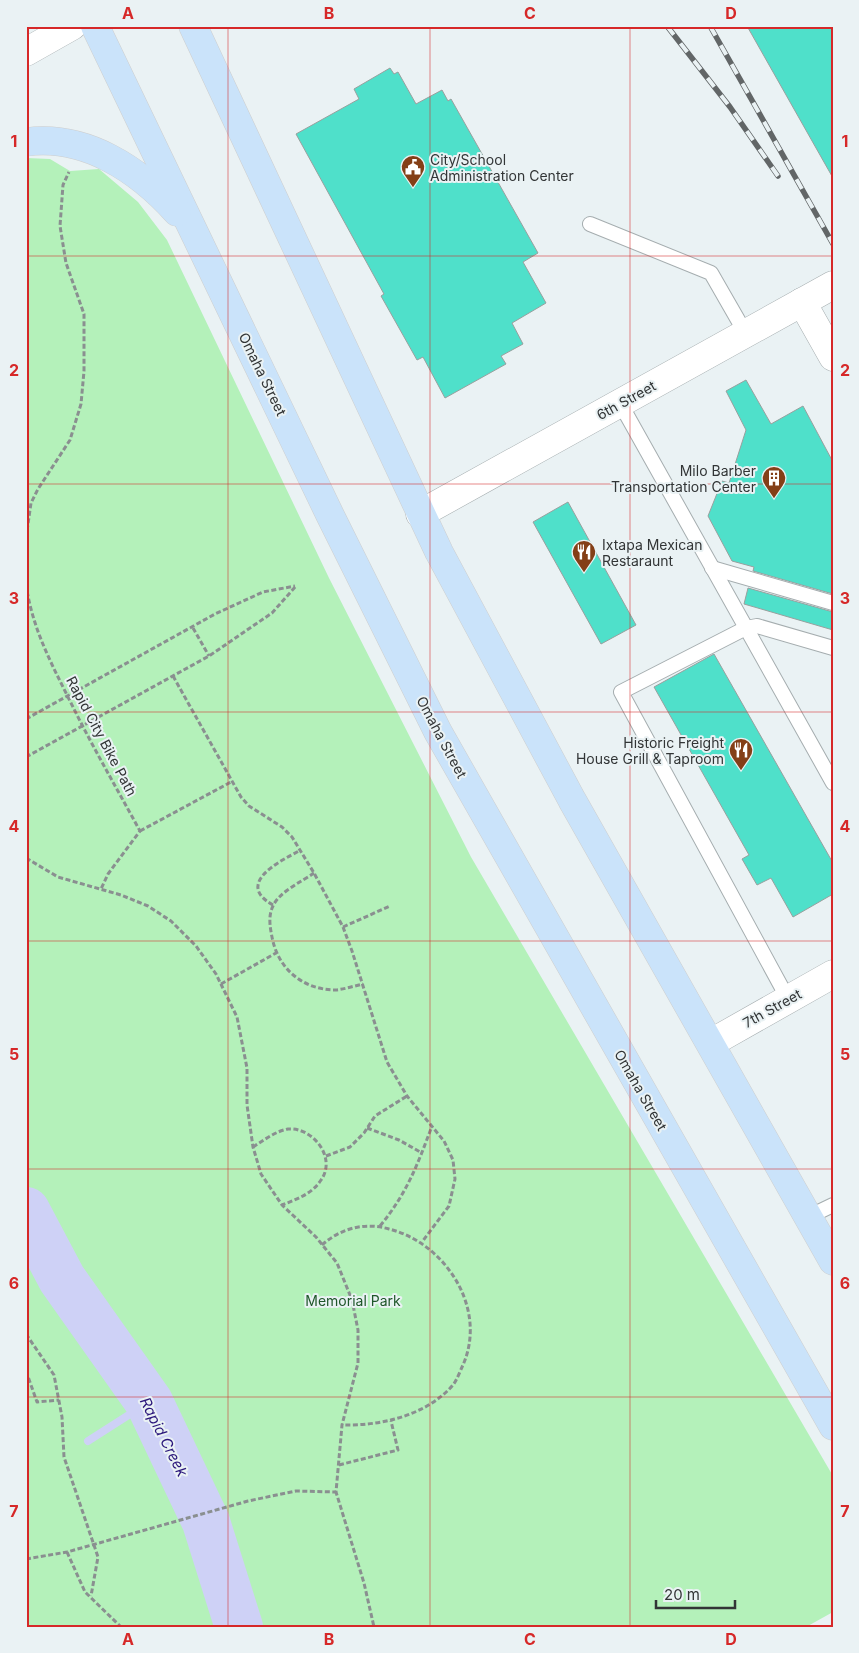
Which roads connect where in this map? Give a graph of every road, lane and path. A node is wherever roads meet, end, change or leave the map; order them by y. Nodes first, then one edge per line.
1 (72, 26) edge
2 (95, 26) edge
3 (194, 26) edge
4 (26, 52) edge
5 (26, 142) edge
6 (72, 163) dead end
7 (590, 224) dead end
8 (195, 232) junction
9 (833, 286) edge
10 (802, 302) junction
11 (746, 334) junction
12 (833, 357) edge
13 (620, 404) junction
14 (420, 514) junction
15 (26, 538) edge
16 (712, 568) junction
17 (26, 584) edge
18 (833, 603) edge
19 (193, 628) junction
20 (746, 628) junction
21 (833, 648) edge
22 (209, 656) junction
23 (173, 676) junction
24 (67, 696) junction
25 (26, 719) edge
26 (83, 727) junction
27 (26, 757) edge
28 (231, 782) junction
29 (833, 783) edge
30 (140, 831) junction
31 (299, 851) junction
32 (26, 858) edge
33 (314, 874) junction
34 (101, 889) junction
35 (273, 906) junction
36 (390, 906) dead end
37 (343, 927) junction
38 (276, 953) junction
39 (833, 974) edge
40 (221, 984) junction
41 (362, 984) junction
42 (788, 999) junction
43 (711, 1043) junction
44 (407, 1096) junction
45 (432, 1126) junction
46 (367, 1128) junction
47 (254, 1147) junction
48 (422, 1153) junction
49 (326, 1156) junction
50 (282, 1205) junction
51 (833, 1205) edge
52 (808, 1217) junction
53 (380, 1226) junction
54 (422, 1242) junction
55 (322, 1245) junction
56 (833, 1261) edge
57 (26, 1334) edge
58 (26, 1371) edge
59 (59, 1400) junction
60 (391, 1421) junction
61 (342, 1425) junction
62 (833, 1426) edge
63 (338, 1465) junction
64 (336, 1492) junction
65 (93, 1544) junction
66 (67, 1552) junction
67 (26, 1559) edge
68 (91, 1596) junction
69 (122, 1627) edge
70 (374, 1627) edge

1 - 4 street
2 - 8 main road, Omaha Street
3 - 14 main road
5 - 8 main road
6 - 15 path
7 - 11 lane
8 - 62 main road, Omaha Street
9 - 10 street, 6th Street
10 - 11 street, 6th Street
10 - 12 street
11 - 13 street, 6th Street
13 - 14 street, 6th Street
13 - 16 lane
14 - 43 main road
16 - 18 lane
16 - 20 lane
17 - 24 path, Rapid City Bike Path
19 - 22 path
19 - 22 path
19 - 24 path
20 - 21 lane
20 - 29 lane
20 - 42 lane
22 - 23 path
23 - 26 path
23 - 28 path
24 - 25 path
24 - 26 path, Rapid City Bike Path
26 - 27 path
26 - 30 path, Rapid City Bike Path
28 - 30 path
28 - 31 path
30 - 34 path
31 - 33 path
31 - 35 path
32 - 34 path
33 - 35 path
33 - 37 path
34 - 40 path
35 - 38 path
36 - 37 path
37 - 41 path
38 - 40 path
38 - 41 path
39 - 42 street, 7th Street
40 - 47 path
41 - 44 path
42 - 43 street, 7th Street
43 - 52 main road
44 - 45 path
44 - 46 path
45 - 48 path
45 - 54 path
46 - 48 path
46 - 49 path
47 - 49 path
47 - 50 path
48 - 53 path
49 - 50 path
50 - 55 path
51 - 52 lane
52 - 56 main road
53 - 54 path
53 - 55 path
54 - 60 path
55 - 61 path
57 - 59 path
58 - 59 path
59 - 65 path
60 - 61 path
60 - 63 path
61 - 63 path
63 - 64 path
64 - 65 path
64 - 70 path
65 - 66 path
65 - 68 path
66 - 67 path
66 - 68 path
68 - 69 path

